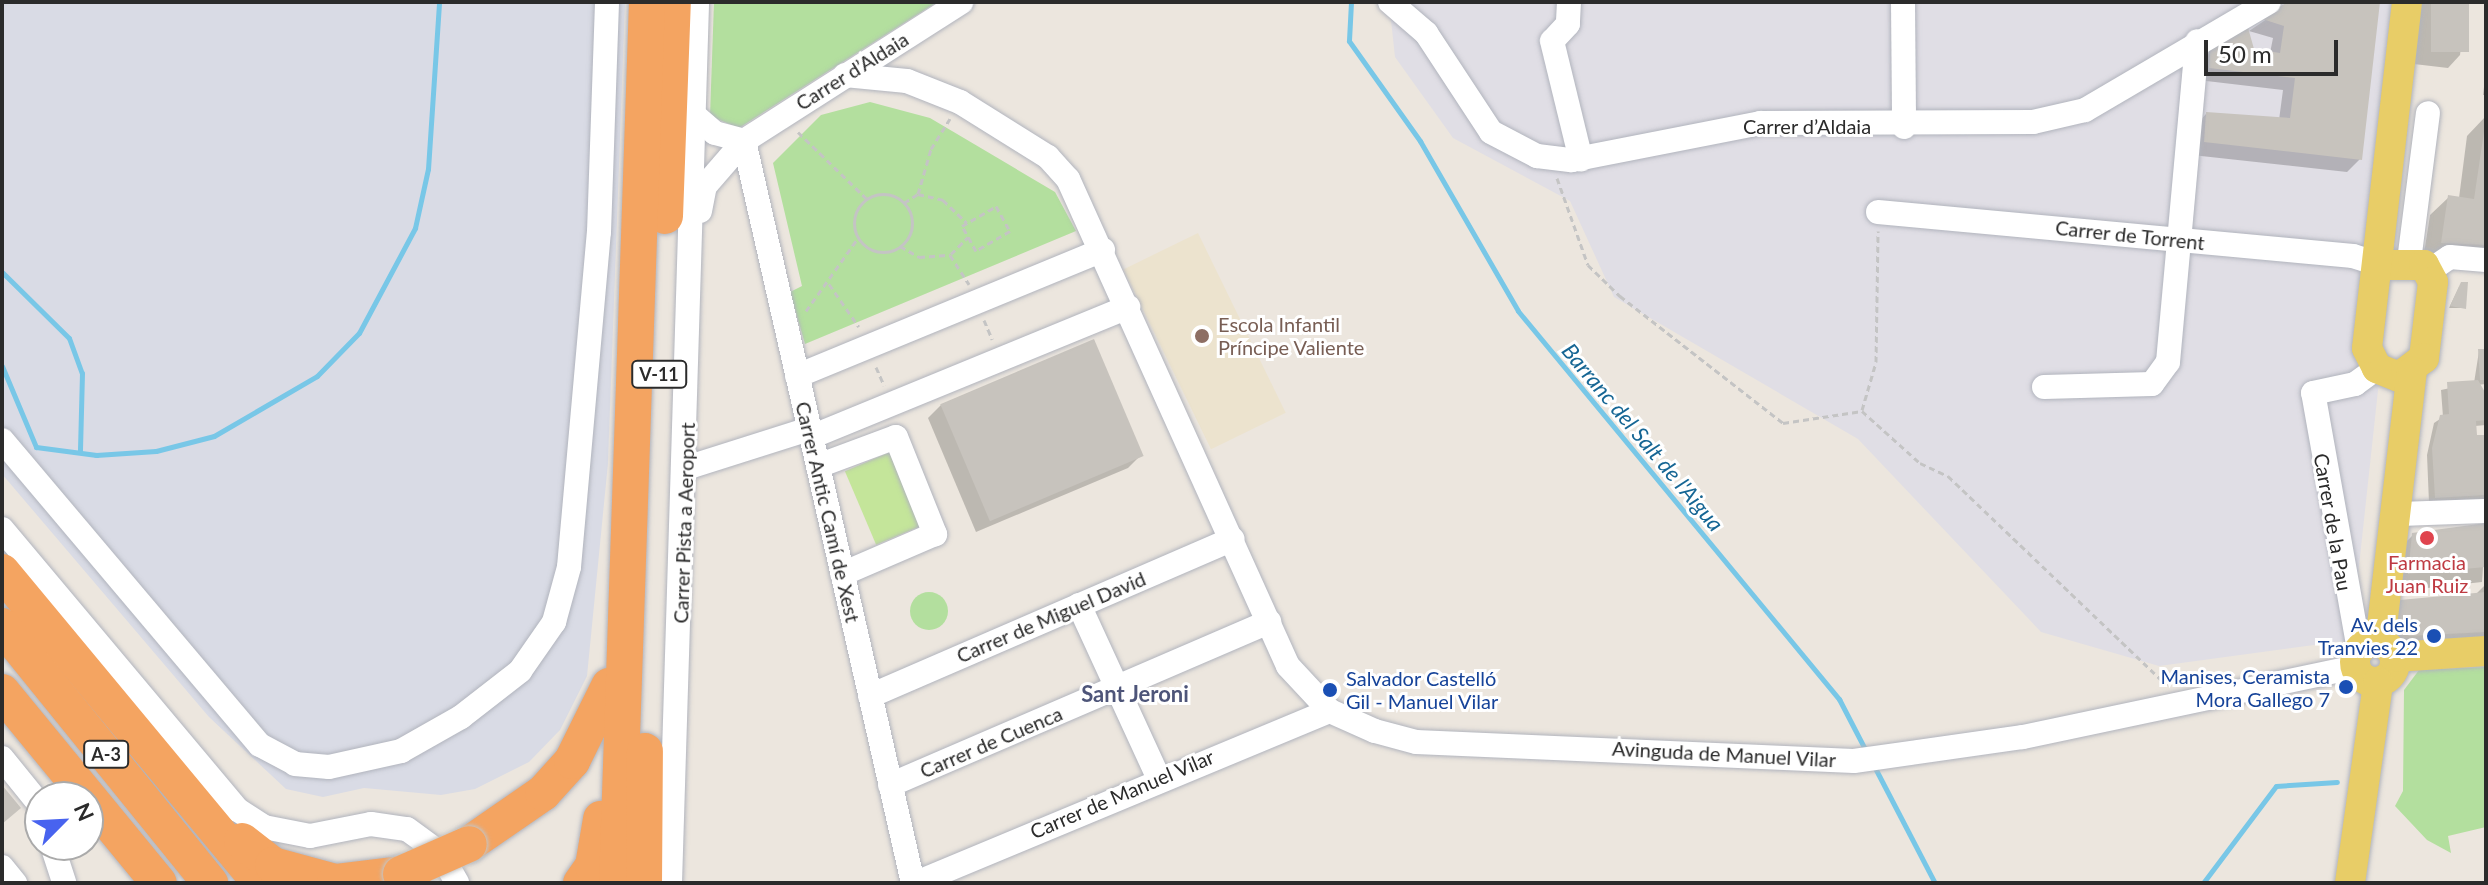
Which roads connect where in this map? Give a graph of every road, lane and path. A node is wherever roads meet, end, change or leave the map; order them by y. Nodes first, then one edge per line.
1 (607, 2) edge
2 (647, 2) edge
3 (673, 2) edge
4 (697, 2) edge
5 (961, 2) edge
6 (1569, 2) edge
7 (1903, 2) edge
8 (2269, 2) edge
9 (2407, 2) edge
10 (1400, 8) edge
11 (2197, 41) junction
12 (845, 75) junction
13 (960, 102) junction
14 (2428, 113) dead end
15 (693, 114) junction
16 (782, 114) junction
17 (1904, 127) junction
18 (744, 141) junction
19 (1551, 159) junction
20 (1581, 160) junction
21 (918, 194) junction
22 (867, 199) junction
23 (904, 203) junction
24 (1878, 212) joint
25 (967, 223) junction
26 (968, 237) junction
27 (858, 238) junction
28 (2180, 241) junction
29 (692, 249) junction
30 (1103, 250) junction
31 (950, 255) dead end
32 (2486, 260) edge
33 (2406, 265) junction
34 (1128, 307) junction
35 (785, 323) junction
36 (2377, 368) junction
37 (2412, 372) junction
38 (797, 376) junction
39 (2044, 387) dead end
40 (1862, 411) junction
41 (810, 433) junction
42 (2, 440) edge
43 (818, 466) junction
44 (686, 468) junction
45 (2486, 511) edge
46 (2398, 514) junction
47 (2, 529) edge
48 (1232, 539) junction
49 (2, 572) edge
50 (842, 574) junction
51 (1079, 605) junction
52 (1269, 622) junction
53 (2, 626) edge
54 (2486, 651) edge
55 (2373, 660) junction
56 (1117, 687) junction
57 (2, 692) edge
58 (870, 696) junction
59 (617, 699) junction
60 (2180, 707) junction
61 (1330, 711) junction
62 (120, 713) junction
63 (645, 745) junction
64 (2, 758) edge
65 (1158, 777) junction
66 (900, 781) junction
67 (24, 785) edge
68 (430, 844) junction
69 (57, 861) edge
70 (2, 867) edge
71 (416, 878) edge
72 (15, 883) edge
73 (64, 883) edge
74 (159, 883) edge
75 (210, 883) edge
76 (260, 883) edge
77 (457, 883) edge
78 (581, 883) edge
79 (617, 883) edge
80 (633, 883) edge
81 (644, 883) edge
82 (670, 883) edge
83 (914, 883) edge
84 (2350, 883) edge

1 - 42 street
2 - 59 highway, V-11
3 - 63 highway, V-11
4 - 15 street, Carrer Pista a Aeroport
5 - 12 street, Carrer d’Aldaia
6 - 20 street
7 - 17 street
8 - 11 street, Carrer d’Aldaia
9 - 33 main road
10 - 19 street, Carrer d’Aldaia
11 - 17 street, Carrer d’Aldaia
11 - 28 street
12 - 13 street
12 - 16 street, Carrer d’Aldaia
13 - 21 path
13 - 30 street
14 - 33 street
15 - 18 street
15 - 29 street, Carrer Pista a Aeroport
16 - 18 street, Carrer d’Aldaia
16 - 22 path
17 - 20 street, Carrer d’Aldaia
18 - 29 street, Carrer d’Aldaia
18 - 35 street, Carrer Antic Camí de Xest
19 - 20 street, Carrer d’Aldaia
19 - 40 path
21 - 23 path
21 - 25 path
22 - 23 path
22 - 27 path
23 - 27 path
24 - 28 street, Carrer de Torrent
24 - 40 path
25 - 26 path
25 - 26 path
26 - 31 path
27 - 35 path
28 - 33 street, Carrer de Torrent
28 - 39 street
29 - 44 street, Carrer Pista a Aeroport
30 - 34 street
30 - 38 street
32 - 33 street
33 - 36 main road
33 - 37 main road
34 - 41 street
34 - 48 street
35 - 38 street, Carrer Antic Camí de Xest
36 - 37 main road
36 - 55 street, Carrer de la Pau
37 - 46 main road
38 - 41 street, Carrer Antic Camí de Xest
40 - 60 path
41 - 43 street, Carrer Antic Camí de Xest
41 - 44 street
43 - 50 street, Carrer Antic Camí de Xest
43 - 50 street
44 - 82 street, Carrer Pista a Aeroport
45 - 46 street
46 - 55 main road
47 - 68 street
48 - 51 street, Carrer de Miguel David
48 - 52 street
49 - 62 highway
50 - 58 street, Carrer Antic Camí de Xest
51 - 56 street
51 - 58 street, Carrer de Miguel David
52 - 56 street, Carrer de Cuenca
52 - 61 street
53 - 75 highway, A-3
54 - 55 main road
55 - 60 street, Avinguda de Manuel Vilar
55 - 84 main road
56 - 65 street
56 - 66 street, Carrer de Cuenca
57 - 74 highway, A-3
58 - 66 street, Carrer Antic Camí de Xest
59 - 71 highway, bridge
59 - 78 highway
59 - 79 highway
60 - 61 street, Avinguda de Manuel Vilar
61 - 65 street, Carrer de Manuel Vilar
62 - 71 highway
62 - 76 highway
63 - 80 highway
63 - 81 highway
64 - 67 street
65 - 83 street, Carrer de Manuel Vilar
66 - 83 street
68 - 71 street
68 - 77 street
69 - 73 street
70 - 72 street

